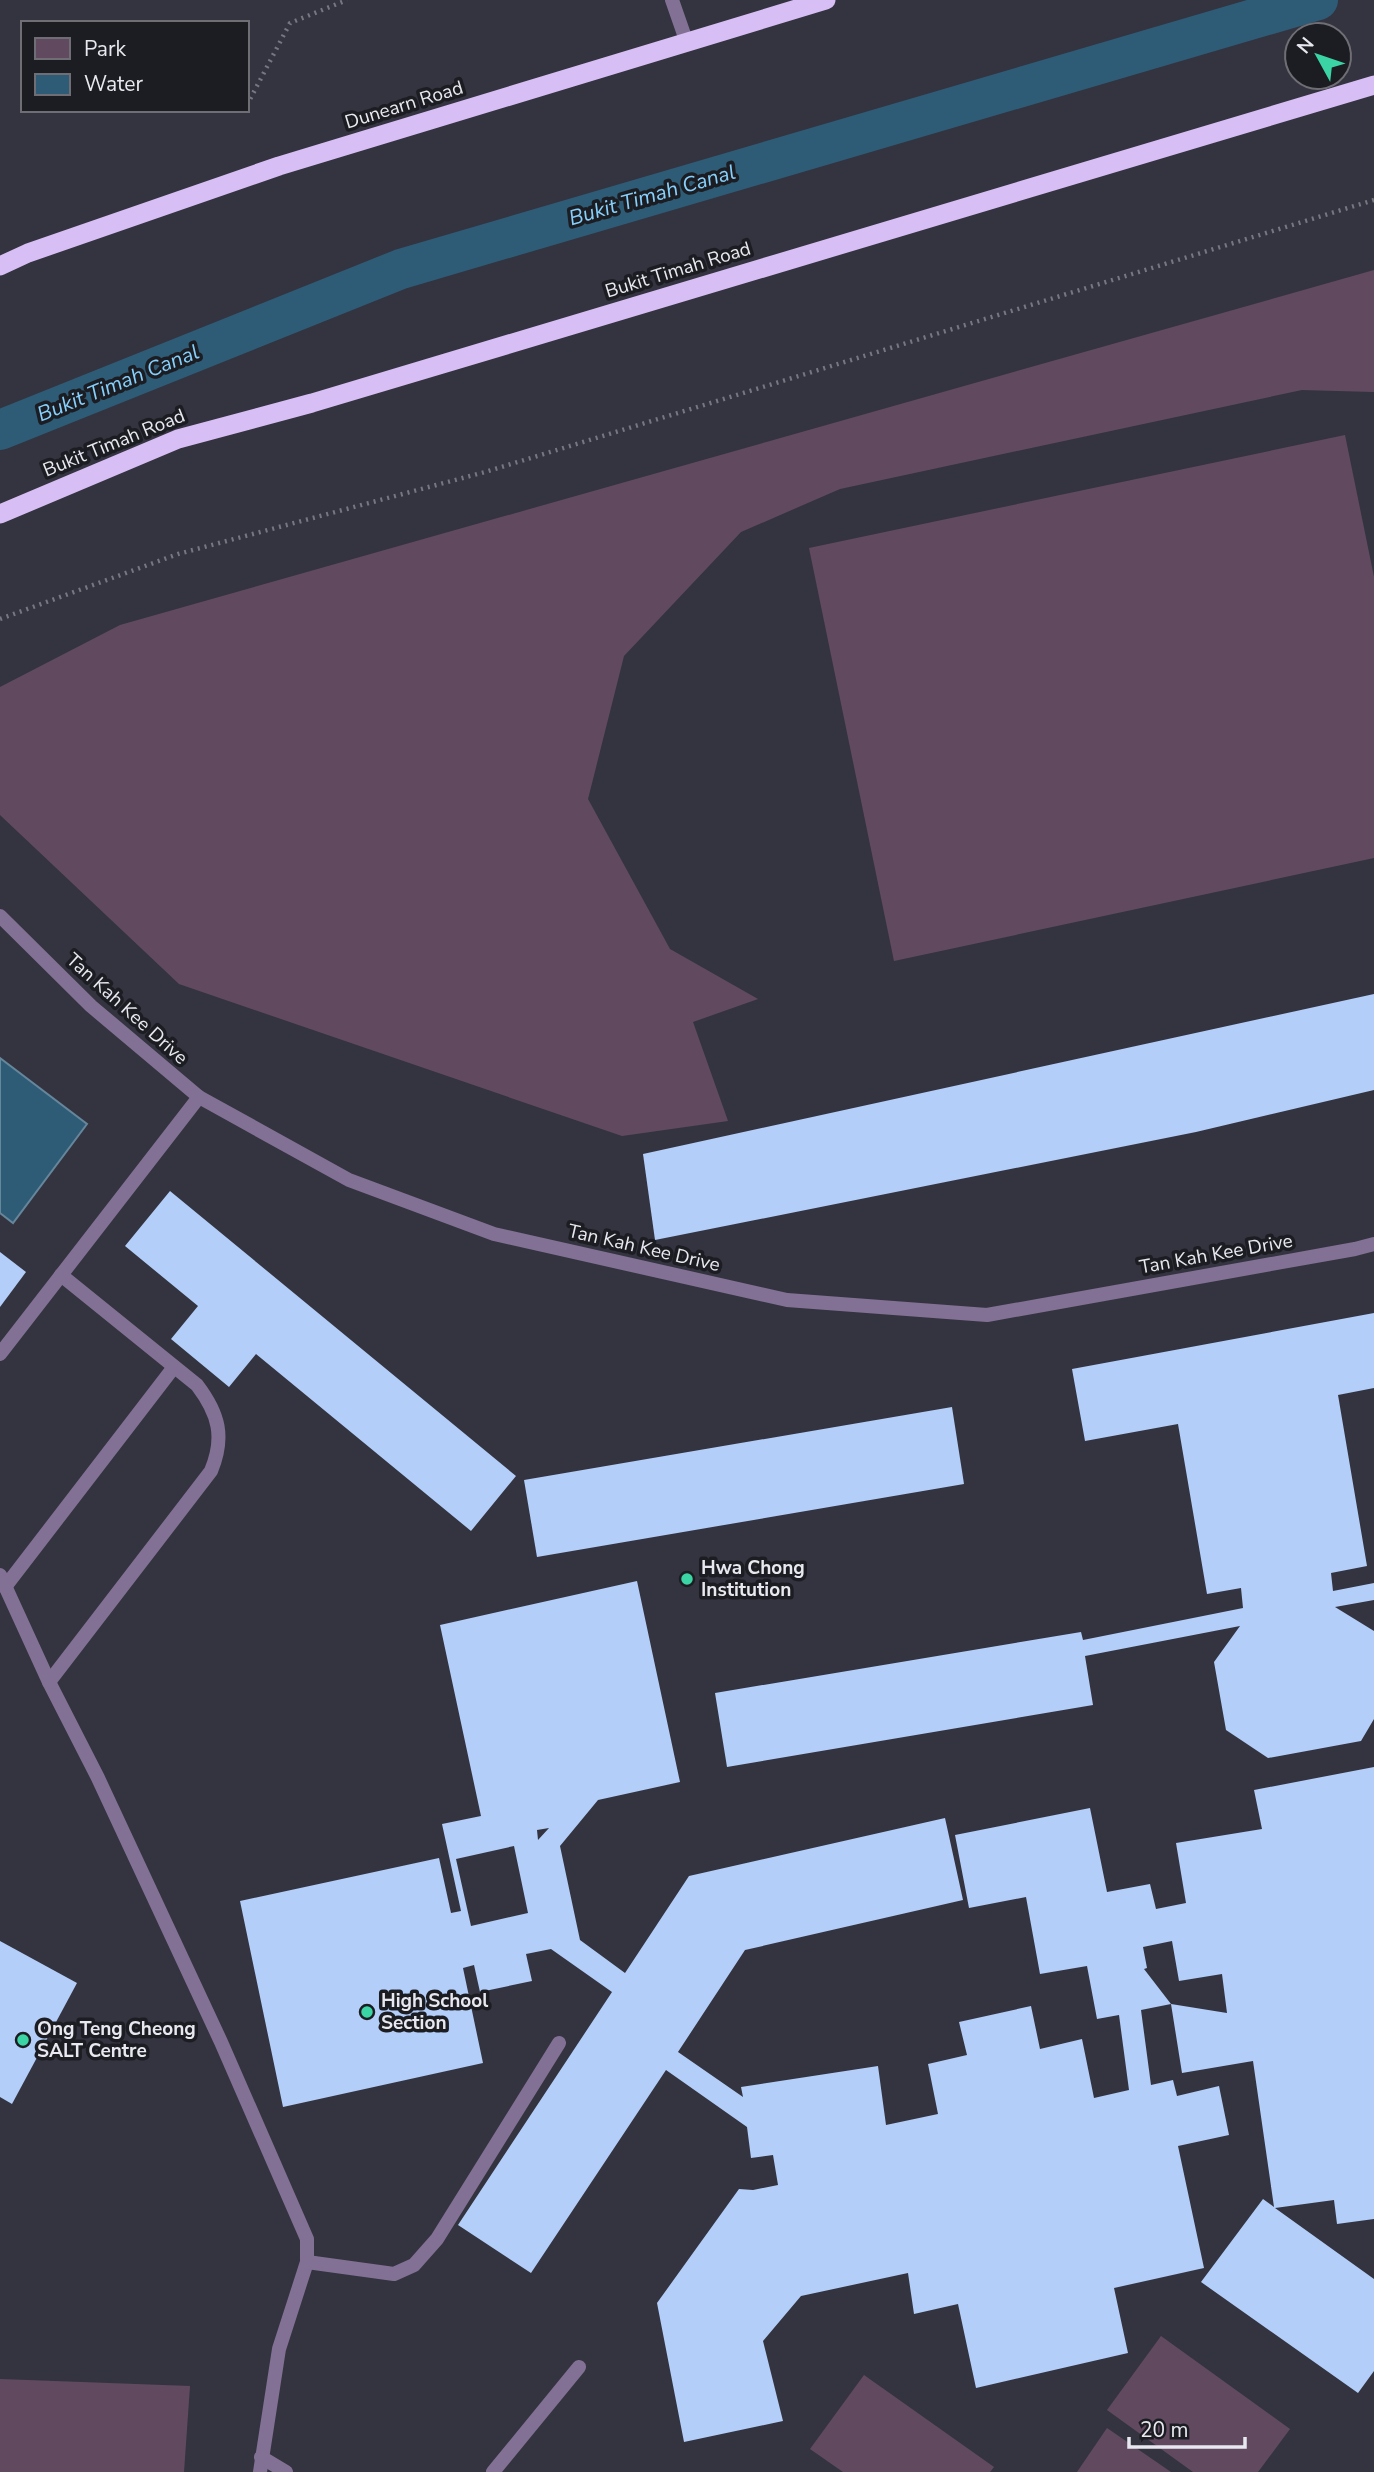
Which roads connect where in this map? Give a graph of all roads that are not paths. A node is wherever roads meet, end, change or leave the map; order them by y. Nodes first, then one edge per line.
1 (672, 0) edge
2 (826, 0) edge
3 (687, 43) junction
4 (1374, 85) edge
5 (0, 266) edge
6 (0, 514) edge
7 (0, 916) edge
8 (199, 1097) junction
9 (1374, 1244) edge
10 (61, 1275) junction
11 (0, 1353) edge
12 (174, 1367) junction
13 (3, 1581) edge
14 (49, 1682) junction
15 (559, 2043) dead end
16 (307, 2262) junction
17 (579, 2367) dead end
18 (261, 2465) edge
19 (286, 2472) edge
20 (493, 2472) edge

1 - 3 lane
2 - 3 highway, Dunearn Road
3 - 5 highway, Dunearn Road
4 - 6 highway, Bukit Timah Road
7 - 8 lane, Tan Kah Kee Drive
8 - 9 lane, Tan Kah Kee Drive
8 - 10 lane
10 - 11 lane
10 - 12 lane
12 - 13 lane
12 - 14 lane
13 - 14 lane
14 - 16 lane
15 - 16 lane
16 - 18 lane
17 - 20 lane
18 - 19 lane

